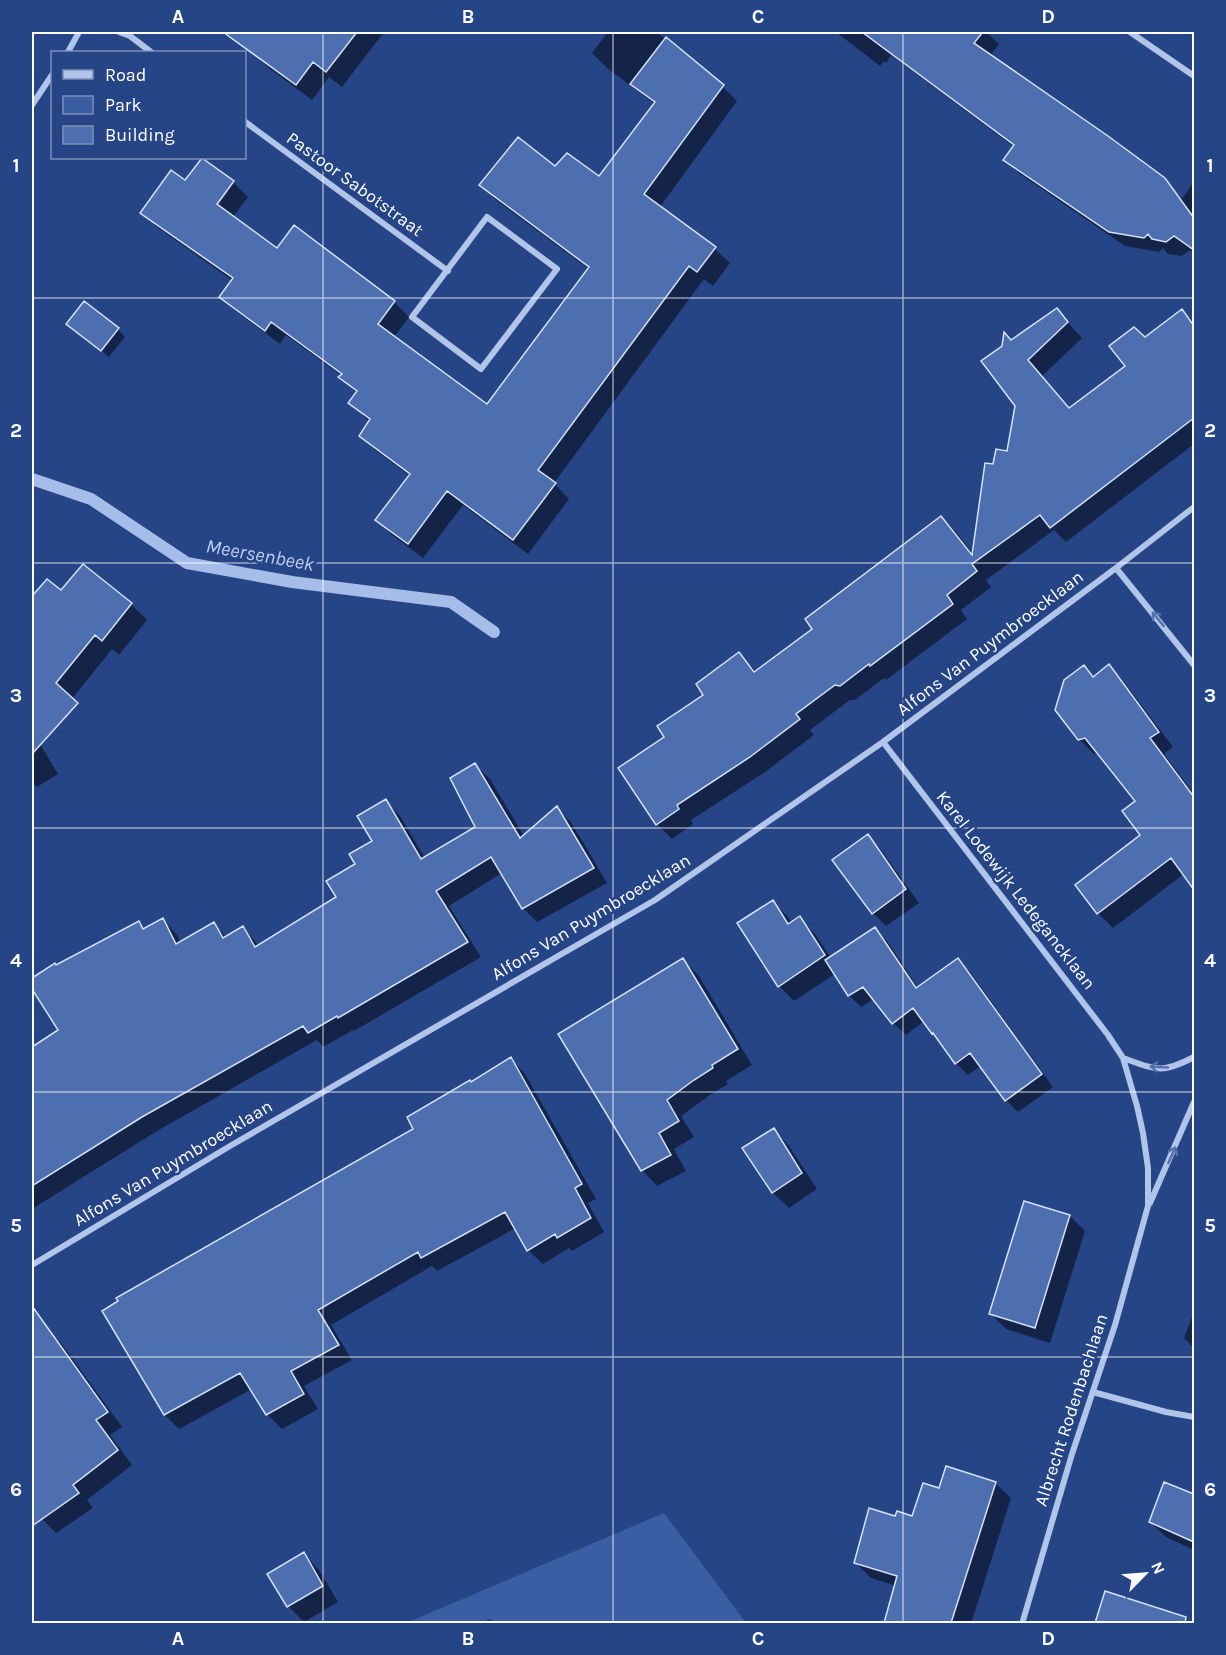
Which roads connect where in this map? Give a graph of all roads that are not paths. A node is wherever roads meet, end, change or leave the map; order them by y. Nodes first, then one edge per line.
1 (79, 32) edge
2 (119, 32) edge
3 (1130, 32) edge
4 (69, 51) edge
5 (151, 51) edge
6 (51, 76) edge
7 (1194, 76) edge
8 (32, 105) edge
9 (246, 122) edge
10 (448, 271) junction
11 (1194, 507) edge
12 (1116, 568) junction
13 (1194, 665) edge
14 (883, 742) junction
15 (1194, 1057) edge
16 (1123, 1058) junction
17 (1194, 1102) edge
18 (1148, 1206) junction
19 (32, 1264) edge
20 (1093, 1392) junction
21 (1194, 1417) edge
22 (1022, 1623) edge

1 - 4 street
2 - 5 street
3 - 7 street
6 - 8 street
9 - 10 street, Pastoor Sabotstraat
10 - 10 street
11 - 12 street, Alfons Van Puymbroecklaan
13 -> 12 street
12 - 14 street, Alfons Van Puymbroecklaan
14 - 16 street, Karel Lodewijk Ledegancklaan
14 - 19 street, Alfons Van Puymbroecklaan
15 -> 16 street
16 - 18 street, Albrecht Rodenbachlaan
18 -> 17 street, Albrecht Rodenbachlaan
18 - 20 street, Albrecht Rodenbachlaan
20 - 21 street
20 - 22 street, Albrecht Rodenbachlaan

